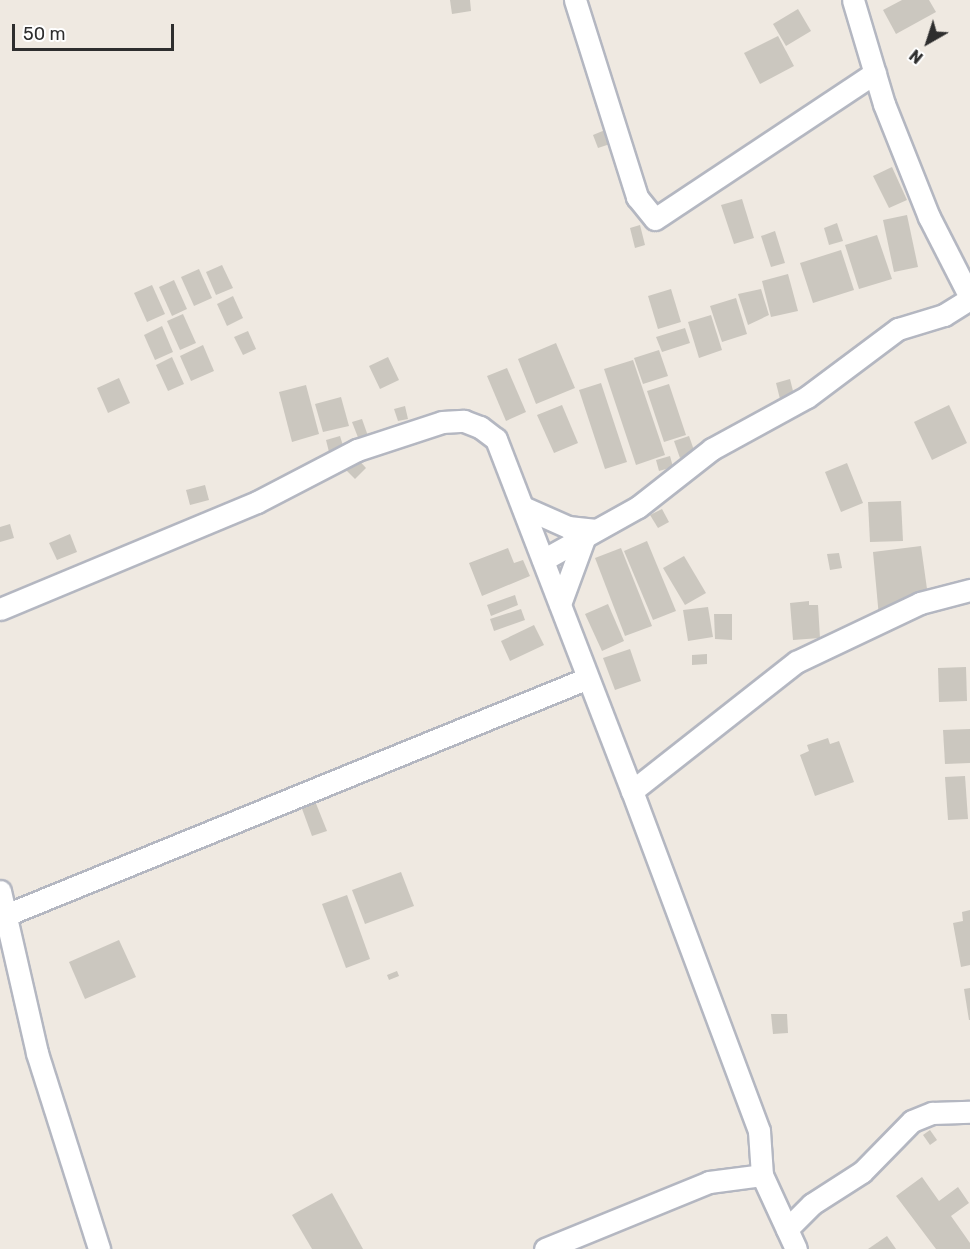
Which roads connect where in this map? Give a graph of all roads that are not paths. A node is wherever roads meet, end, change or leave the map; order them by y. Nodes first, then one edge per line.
1 (575, 0) edge
2 (853, 0) edge
3 (875, 73) junction
4 (970, 298) edge
5 (523, 507) junction
6 (591, 533) junction
7 (543, 560) junction
8 (970, 590) edge
9 (560, 604) junction
10 (0, 609) edge
11 (588, 678) junction
12 (632, 791) junction
13 (0, 891) edge
14 (6, 915) junction
15 (7, 957) edge
16 (970, 1112) edge
17 (762, 1175) junction
18 (787, 1229) junction
19 (99, 1249) edge
20 (545, 1249) edge
21 (796, 1249) edge

1 - 3 street
2 - 3 street
3 - 4 street
4 - 6 street
5 - 6 street
5 - 7 street
5 - 10 street
6 - 7 street
6 - 9 street
7 - 9 street
8 - 12 street
9 - 11 street
11 - 12 street
11 - 14 street
12 - 17 street
13 - 14 street
14 - 15 street
15 - 19 street
16 - 18 street
17 - 18 street
17 - 20 street
18 - 21 street

